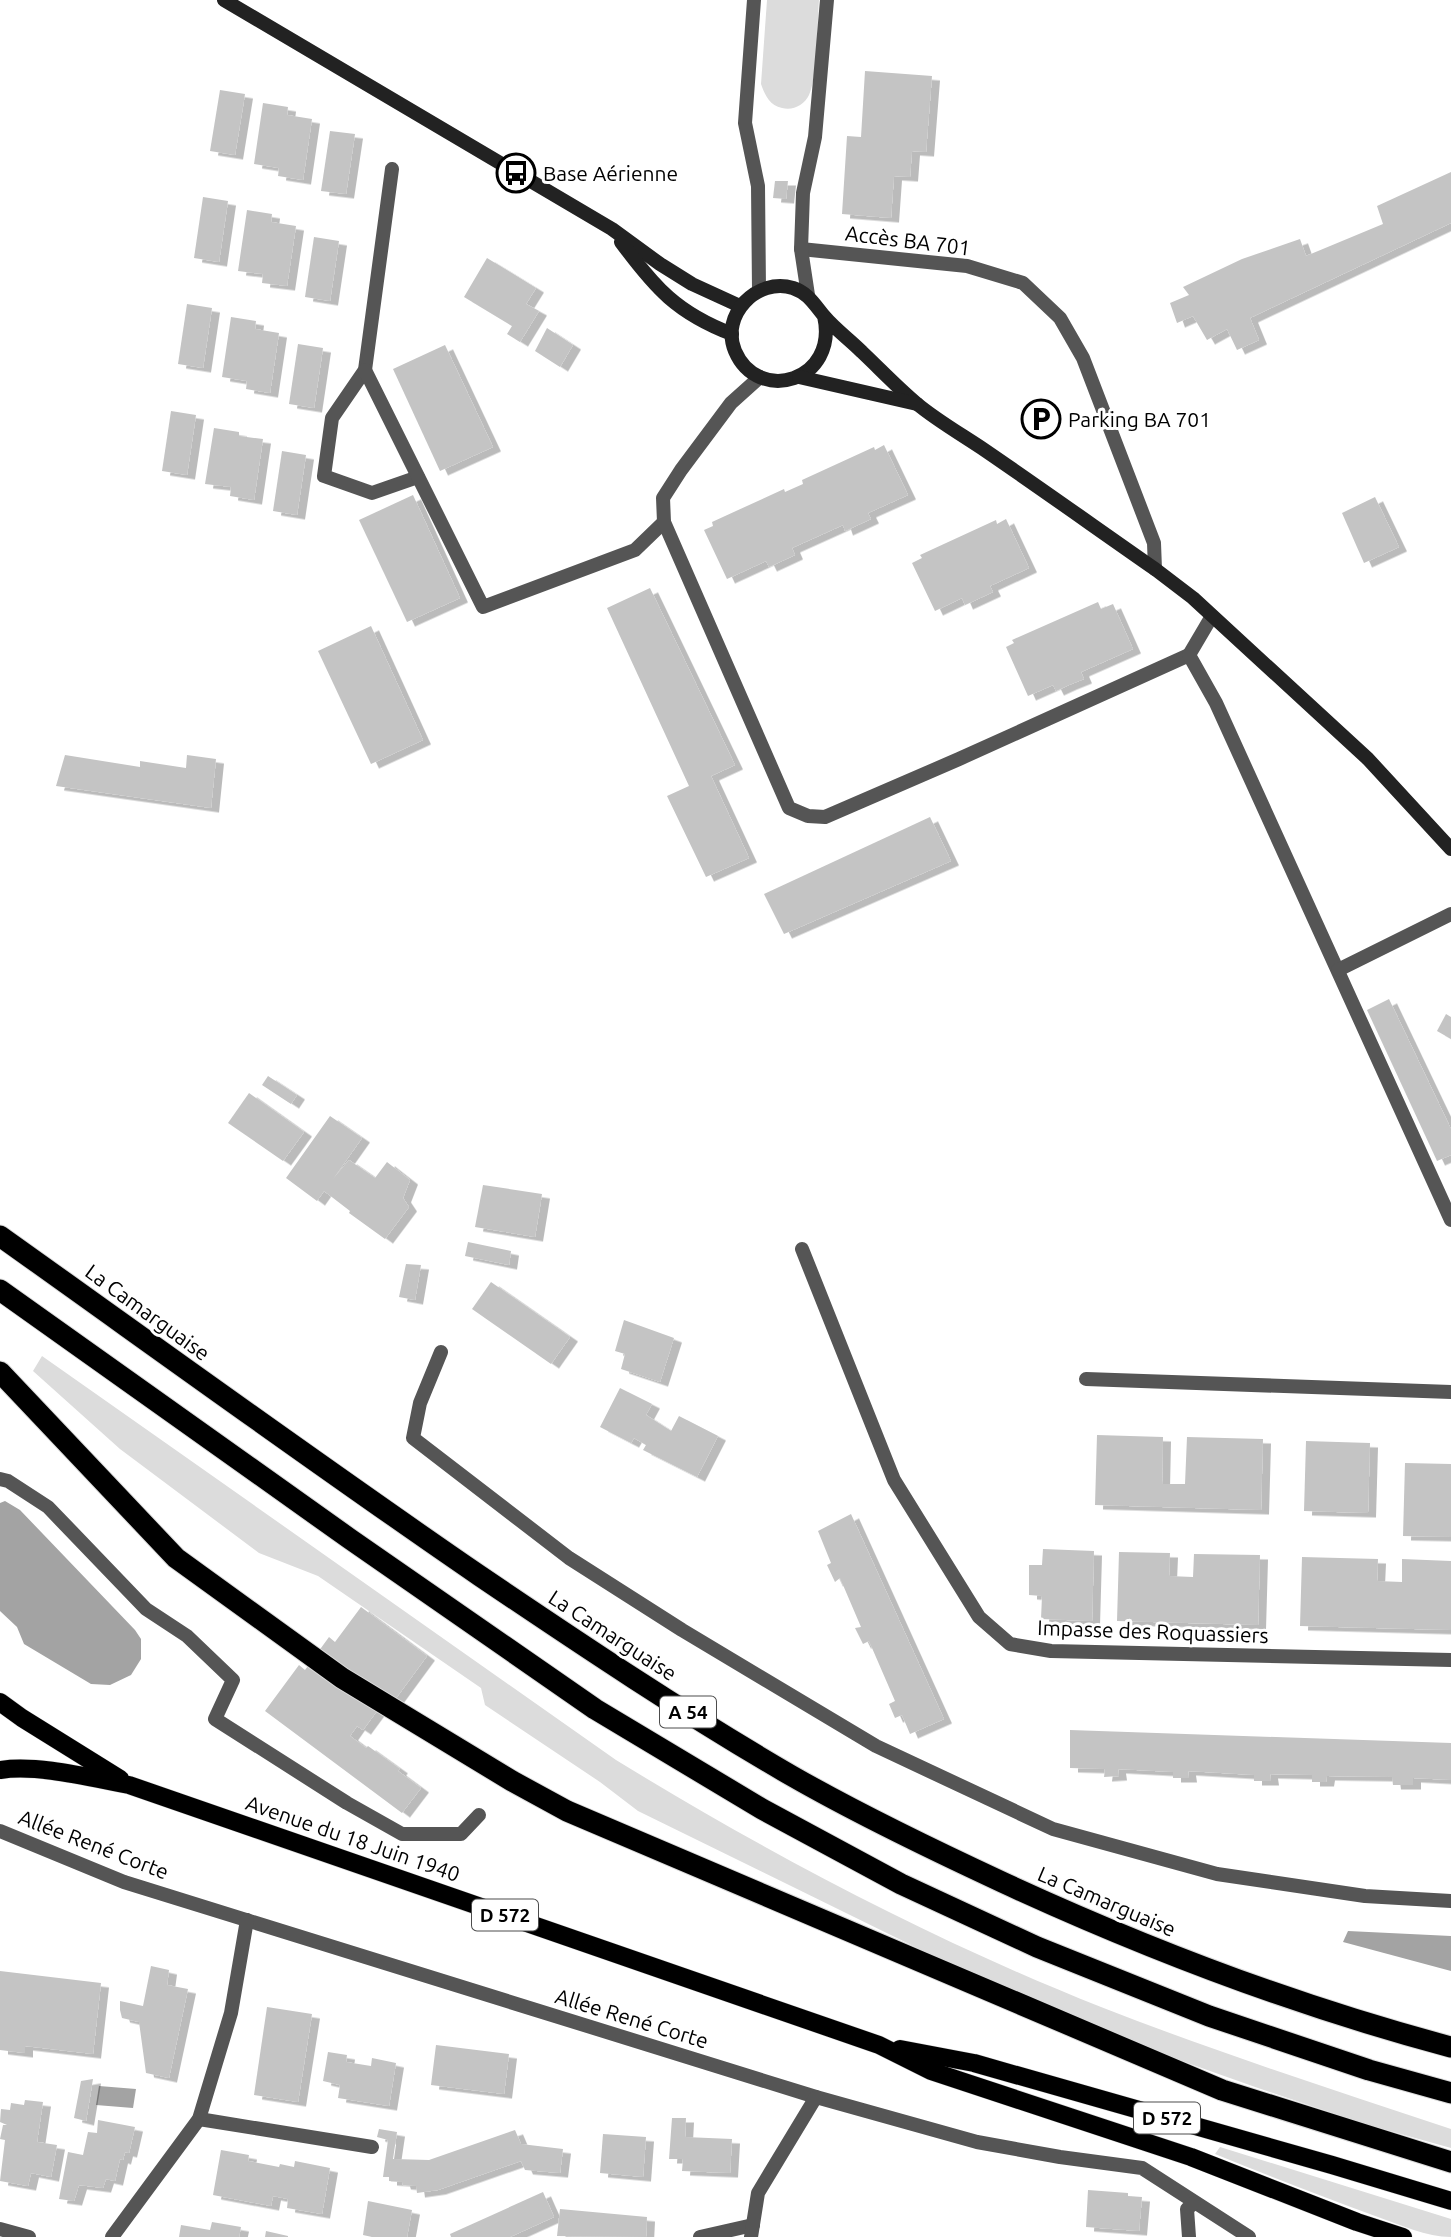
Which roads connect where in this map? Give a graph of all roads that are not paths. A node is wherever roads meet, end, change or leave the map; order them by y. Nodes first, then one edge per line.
1 (224, 0) edge
2 (754, 0) edge
3 (827, 0) edge
4 (392, 169) dead end
5 (612, 229) junction
6 (801, 249) junction
7 (759, 290) junction
8 (807, 295) junction
9 (740, 306) junction
10 (824, 316) junction
11 (732, 334) junction
12 (365, 370) junction
13 (760, 377) junction
14 (799, 377) junction
15 (918, 405) junction
16 (418, 477) junction
17 (664, 522) junction
18 (1155, 569) junction
19 (1212, 616) junction
20 (1189, 654) junction
21 (1451, 849) edge
22 (1451, 914) edge
23 (1338, 970) junction
24 (1446, 1192) edge
25 (1451, 1220) edge
26 (0, 1236) edge
27 (802, 1249) dead end
28 (0, 1290) edge
29 (441, 1352) dead end
30 (0, 1372) edge
31 (1086, 1379) dead end
32 (1451, 1392) edge
33 (0, 1479) edge
34 (1451, 1660) edge
35 (0, 1702) edge
36 (0, 1770) edge
37 (129, 1785) junction
38 (478, 1815) dead end
39 (0, 1831) edge
40 (1451, 1901) edge
41 (247, 1920) junction
42 (879, 2045) junction
43 (1451, 2047) edge
44 (1451, 2093) edge
45 (816, 2097) junction
46 (199, 2119) junction
47 (372, 2147) dead end
48 (1451, 2162) edge
49 (1451, 2202) edge
50 (1194, 2203) junction
51 (0, 2229) edge
52 (752, 2231) edge
53 (29, 2237) edge
54 (112, 2237) edge
55 (700, 2237) edge
56 (1189, 2237) edge
57 (1249, 2237) edge
58 (1403, 2237) edge

1 - 5 street
2 - 7 street
3 - 6 street
4 - 12 street
5 - 9 street
5 - 11 street
6 - 8 street
6 - 18 street, Accès BA 701
7 - 8 street
7 - 9 street
8 - 10 street
9 - 11 street
10 - 14 street
10 - 15 street
11 - 13 street
12 - 16 street
12 - 16 street
13 - 14 street
13 - 17 street
14 - 15 street
15 - 18 street
16 - 17 street
17 - 20 street
18 - 19 street
19 - 20 street
19 - 21 street
20 - 23 street
22 - 23 street
23 - 24 street
24 - 25 street
26 - 43 highway, La Camarguaise / A 54
27 - 34 street, Impasse des Roquassiers
28 - 44 highway, A 54
29 - 40 street
30 - 48 highway
31 - 32 street
33 - 38 street
35 - 37 main road, Avenue du 18 Juin 1940 / D 572
36 - 37 main road, Avenue du 18 Juin 1940 / D 572
37 - 42 main road, Avenue du 18 Juin 1940 / D 572
39 - 41 street, Allée René Corte
41 - 45 street, Allée René Corte
41 - 46 street
42 - 49 main road, Avenue du 18 Juin 1940 / D 572
42 - 58 main road, Avenue du 18 Juin 1940 / D 572
45 - 50 street, Allée René Corte
45 - 52 street
46 - 47 street
46 - 54 street
50 - 56 street
50 - 57 street, Allée René Corte
51 - 53 street
52 - 55 street

